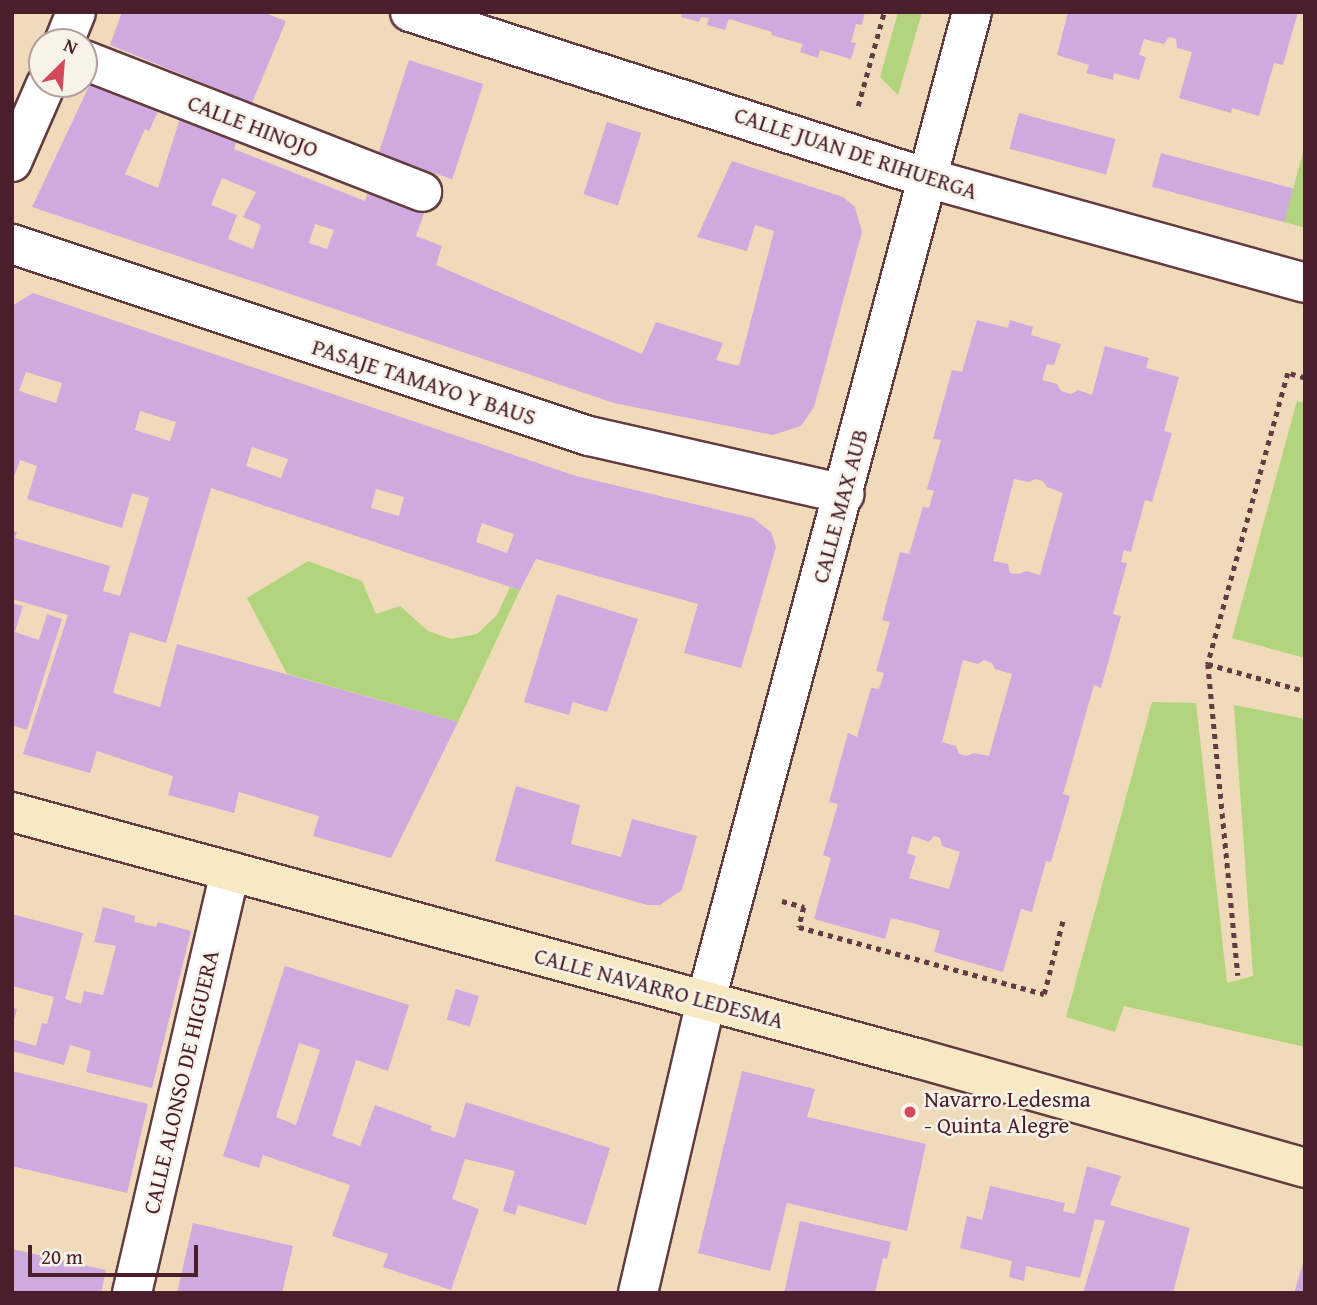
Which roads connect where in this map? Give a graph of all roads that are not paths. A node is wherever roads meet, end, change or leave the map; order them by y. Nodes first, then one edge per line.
1 (410, 12) edge
2 (972, 12) edge
3 (98, 66) edge
4 (40, 98) edge
5 (12, 162) edge
6 (927, 178) junction
7 (422, 192) dead end
8 (12, 244) edge
9 (1305, 283) edge
10 (844, 494) junction
11 (12, 812) edge
12 (230, 871) junction
13 (706, 1000) junction
14 (1305, 1168) edge
15 (132, 1293) edge
16 (638, 1293) edge

1 - 6 street, CALLE JUAN DE RIHUERGA
2 - 6 street, CALLE MAX AUB
3 - 7 street, CALLE HINOJO
4 - 5 street
6 - 9 street, CALLE JUAN DE RIHUERGA
6 - 10 street, CALLE MAX AUB
8 - 10 street, PASAJE TAMAYO Y BAUS
10 - 13 street, CALLE MAX AUB
11 - 12 main road, CALLE NAVARRO LEDESMA
12 - 13 main road, CALLE NAVARRO LEDESMA
12 - 15 street, CALLE ALONSO DE HIGUERA
13 - 14 main road, CALLE NAVARRO LEDESMA
13 - 16 street, CALLE MAX AUB

